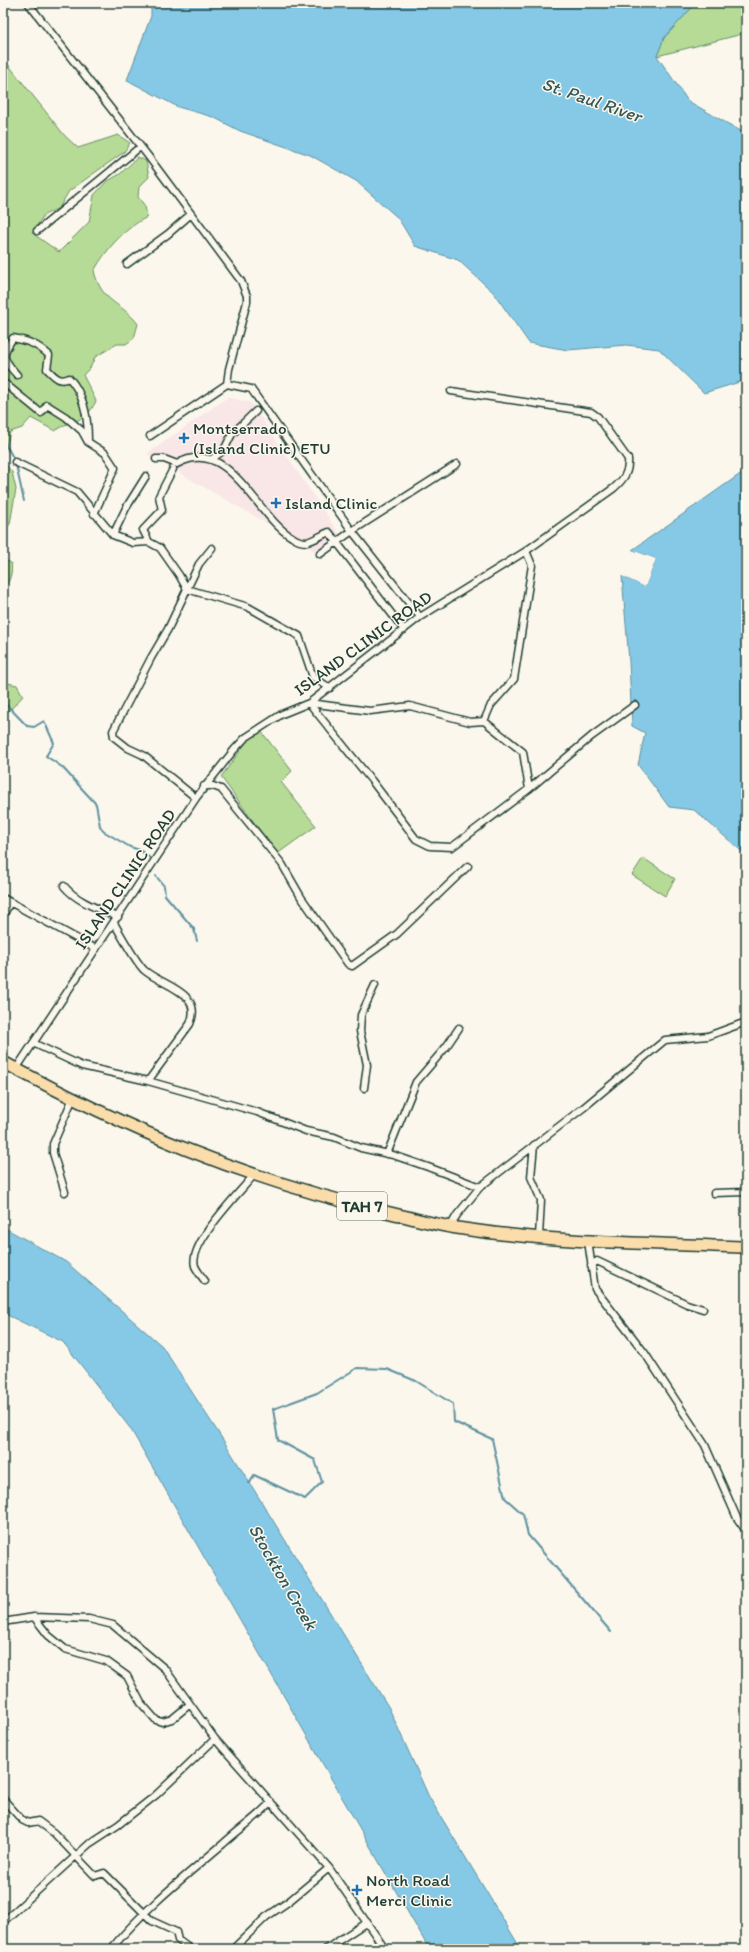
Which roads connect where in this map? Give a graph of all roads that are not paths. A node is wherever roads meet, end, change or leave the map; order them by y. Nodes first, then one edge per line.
1 (28, 3) edge
2 (140, 147) junction
3 (191, 214) junction
4 (37, 231) dead end
5 (127, 264) dead end
6 (17, 375) dead end
7 (3, 382) edge
8 (227, 384) junction
9 (451, 391) dead end
10 (256, 411) dead end
11 (150, 436) dead end
12 (88, 442) junction
13 (156, 459) dead end
14 (212, 459) junction
15 (15, 462) dead end
16 (457, 464) dead end
17 (173, 469) dead end
18 (146, 476) dead end
19 (94, 514) junction
20 (352, 531) junction
21 (113, 535) junction
22 (149, 542) junction
23 (337, 542) junction
24 (212, 548) dead end
25 (526, 551) junction
26 (320, 554) dead end
27 (187, 589) junction
28 (420, 617) junction
29 (404, 630) junction
30 (330, 688) junction
31 (309, 702) junction
32 (635, 705) dead end
33 (484, 721) junction
34 (204, 786) junction
35 (529, 789) junction
36 (196, 798) junction
37 (468, 866) dead end
38 (64, 886) dead end
39 (3, 898) edge
40 (10, 902) junction
41 (3, 916) edge
42 (118, 917) junction
43 (114, 923) junction
44 (96, 948) junction
45 (375, 985) dead end
46 (746, 1022) edge
47 (459, 1028) dead end
48 (33, 1043) junction
49 (3, 1062) edge
50 (16, 1069) junction
51 (148, 1081) junction
52 (364, 1088) dead end
53 (74, 1098) junction
54 (534, 1145) junction
55 (387, 1154) junction
56 (254, 1175) junction
57 (480, 1187) junction
58 (65, 1192) dead end
59 (746, 1192) edge
60 (714, 1193) dead end
61 (450, 1227) junction
62 (538, 1237) junction
63 (588, 1241) junction
64 (746, 1246) edge
65 (591, 1266) junction
66 (205, 1281) dead end
67 (703, 1309) dead end
68 (746, 1531) edge
69 (34, 1617) junction
70 (3, 1622) edge
71 (189, 1705) junction
72 (214, 1739) junction
73 (3, 1799) edge
74 (271, 1802) junction
75 (77, 1855) junction
76 (329, 1868) junction
77 (144, 1912) junction
78 (3, 1922) edge
79 (367, 1922) junction
80 (187, 1946) edge
81 (111, 1949) edge
82 (196, 1949) edge
83 (233, 1949) edge
84 (326, 1949) edge
85 (385, 1949) edge

1 - 2 street
2 - 3 street
2 - 4 street
3 - 5 street
3 - 8 street
6 - 12 street
7 - 12 street
8 - 11 street
8 - 20 street
9 - 25 street, ISLAND CLINIC ROAD
10 - 14 street
12 - 19 street
13 - 14 street
14 - 23 street
15 - 19 street
16 - 20 street
17 - 22 street
18 - 21 street
19 - 21 street
20 - 23 street
20 - 28 street
21 - 22 street
22 - 27 street
23 - 26 street
23 - 29 street
24 - 27 street
25 - 28 street, ISLAND CLINIC ROAD
25 - 33 street
27 - 30 street
27 - 36 street
28 - 29 street, ISLAND CLINIC ROAD
29 - 30 street, ISLAND CLINIC ROAD
30 - 31 street, ISLAND CLINIC ROAD
31 - 33 street
31 - 34 street, ISLAND CLINIC ROAD
31 - 35 street
32 - 35 street
33 - 35 street
34 - 36 street, ISLAND CLINIC ROAD
34 - 37 street
36 - 42 street, ISLAND CLINIC ROAD
38 - 42 street
39 - 40 street
40 - 41 street
40 - 44 street
42 - 43 street, ISLAND CLINIC ROAD
43 - 44 street, ISLAND CLINIC ROAD
43 - 51 street
44 - 48 street, ISLAND CLINIC ROAD
45 - 52 street
46 - 54 street
47 - 55 street
48 - 50 street, ISLAND CLINIC ROAD
48 - 51 street
49 - 50 highway, TAH 7
50 - 53 highway, TAH 7
51 - 55 street
53 - 56 highway, TAH 7
53 - 58 street
54 - 57 street
54 - 62 street
55 - 57 street
56 - 61 highway, TAH 7
56 - 66 street
57 - 61 street
59 - 60 street
61 - 62 highway, TAH 7
62 - 63 highway, TAH 7
63 - 64 highway, TAH 7
63 - 65 street
65 - 67 street
65 - 68 street
69 - 70 street
69 - 71 street
69 - 71 street
71 - 72 street
72 - 74 street
72 - 75 street
73 - 75 street
74 - 76 street
74 - 77 street
75 - 77 street
75 - 78 street
76 - 79 street
76 - 83 street
77 - 80 street
77 - 81 street
79 - 84 street
79 - 85 street
80 - 82 street

